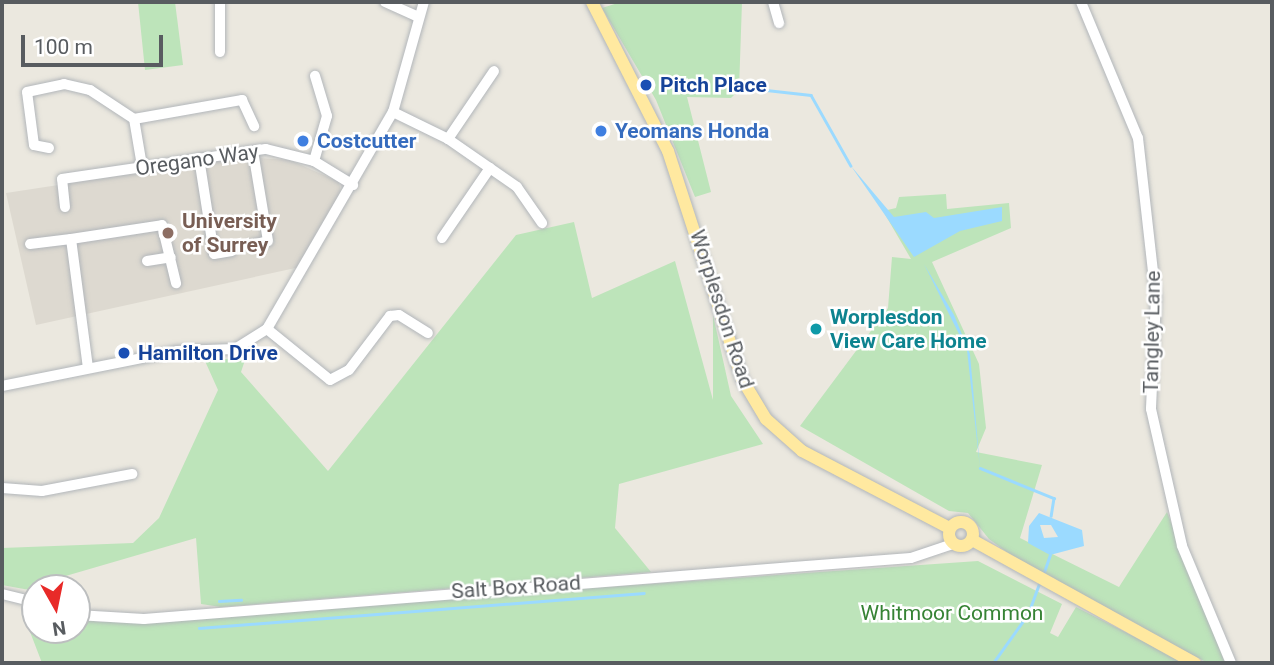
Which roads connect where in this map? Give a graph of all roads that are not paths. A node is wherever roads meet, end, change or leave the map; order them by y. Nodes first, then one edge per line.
1 (220, 2) edge
2 (385, 2) edge
3 (424, 2) edge
4 (592, 2) edge
5 (773, 2) edge
6 (1081, 2) edge
7 (416, 16) junction
8 (779, 23) dead end
9 (220, 52) dead end
10 (494, 71) dead end
11 (315, 76) dead end
12 (393, 112) junction
13 (134, 119) junction
14 (254, 126) dead end
15 (448, 139) junction
16 (49, 148) dead end
17 (253, 151) junction
18 (199, 158) junction
19 (314, 161) junction
20 (142, 166) junction
21 (490, 169) junction
22 (353, 186) junction
23 (65, 207) dead end
24 (542, 223) dead end
25 (442, 238) dead end
26 (71, 239) junction
27 (30, 244) dead end
28 (252, 245) dead end
29 (232, 251) dead end
30 (171, 257) junction
31 (147, 261) dead end
32 (176, 283) dead end
33 (267, 329) junction
34 (428, 333) dead end
35 (89, 368) junction
36 (2, 386) edge
37 (132, 474) dead end
38 (2, 488) edge
39 (949, 528) junction
40 (972, 540) junction
41 (953, 544) junction
42 (2, 594) edge
43 (21, 599) edge
44 (91, 616) edge
45 (1195, 663) edge
46 (1231, 663) edge

1 - 9 street
2 - 7 street
3 - 7 street
4 - 39 main road, Worplesdon Road
5 - 8 street
6 - 46 street, Tangley Lane
7 - 12 street
10 - 15 street
11 - 19 street
12 - 15 street
12 - 22 street
13 - 14 street
13 - 16 street
13 - 20 street
15 - 21 street
17 - 18 street, Oregano Way
17 - 19 street, Oregano Way
17 - 28 street
18 - 20 street, Oregano Way
18 - 29 street
19 - 22 street, Oregano Way
20 - 23 street, Oregano Way
21 - 24 street
21 - 25 street
22 - 33 street
26 - 27 street
26 - 30 street
26 - 35 street
30 - 31 street
30 - 32 street
33 - 34 street
33 - 35 street
35 - 36 street
37 - 38 street
39 - 40 main road, Worplesdon Road
39 - 41 main road
40 - 41 main road
40 - 45 main road
41 - 44 street, Salt Box Road
42 - 43 street

